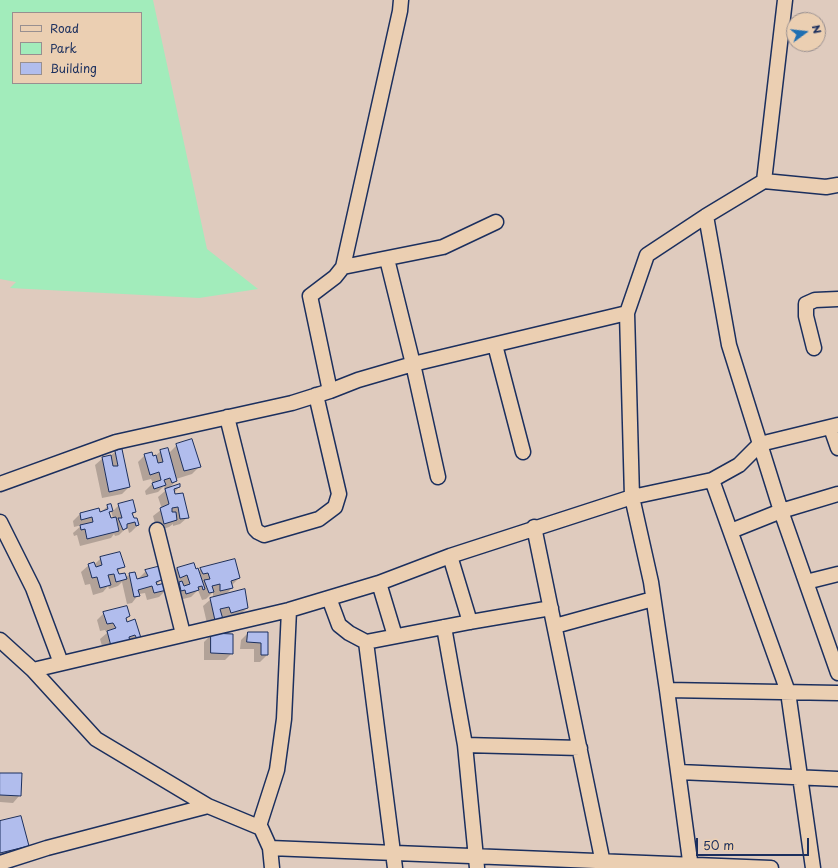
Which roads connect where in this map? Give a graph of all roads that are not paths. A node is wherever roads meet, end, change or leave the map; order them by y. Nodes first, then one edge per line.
1 (401, 0) edge
2 (785, 0) edge
3 (764, 181) junction
4 (838, 185) edge
5 (706, 216) junction
6 (496, 222) dead end
7 (387, 259) junction
8 (344, 266) junction
9 (838, 299) edge
10 (627, 313) junction
11 (495, 345) junction
12 (814, 348) dead end
13 (413, 364) junction
14 (330, 391) junction
15 (316, 395) junction
16 (227, 416) junction
17 (834, 427) edge
18 (760, 444) junction
19 (838, 448) edge
20 (523, 452) dead end
21 (438, 477) dead end
22 (712, 480) junction
23 (0, 484) edge
24 (838, 494) edge
25 (632, 496) junction
26 (781, 511) junction
27 (0, 522) edge
28 (534, 528) junction
29 (157, 530) dead end
30 (731, 531) junction
31 (450, 556) junction
32 (838, 574) edge
33 (806, 582) junction
34 (379, 583) junction
35 (329, 598) junction
36 (653, 600) junction
37 (551, 608) junction
38 (289, 610) junction
39 (470, 622) junction
40 (554, 626) junction
41 (444, 627) junction
42 (183, 634) junction
43 (395, 636) junction
44 (0, 640) edge
45 (366, 642) junction
46 (61, 663) junction
47 (33, 670) junction
48 (838, 673) edge
49 (668, 690) junction
50 (788, 692) junction
51 (838, 693) edge
52 (465, 745) junction
53 (580, 748) junction
54 (678, 772) junction
55 (801, 778) junction
56 (838, 779) edge
57 (208, 806) junction
58 (259, 826) junction
59 (270, 848) junction
60 (394, 854) junction
61 (477, 862) edge
62 (0, 863) edge
63 (604, 865) edge
64 (691, 867) edge
65 (272, 868) edge
66 (395, 868) edge
67 (771, 868) edge
68 (813, 868) edge

1 - 8 street
2 - 3 street
3 - 4 street
3 - 5 street
5 - 10 street
5 - 18 street
6 - 7 street
7 - 8 street
7 - 13 street
8 - 14 street
9 - 12 street
10 - 11 street
10 - 25 street
11 - 13 street
11 - 20 street
13 - 14 street
13 - 21 street
14 - 15 street
15 - 16 street
15 - 16 street
16 - 23 street
17 - 18 street
17 - 19 street
18 - 22 street
18 - 26 street
22 - 25 street
22 - 30 street
24 - 26 street
25 - 28 street
25 - 36 street
26 - 30 street
26 - 33 street
27 - 46 street
28 - 31 street
28 - 37 street
29 - 42 street
30 - 50 street
31 - 34 street
31 - 39 street
32 - 33 street
33 - 48 street
34 - 35 street
34 - 43 street
35 - 38 street
35 - 45 street
36 - 40 street
36 - 49 street
37 - 39 street
37 - 40 street
38 - 42 street
38 - 58 street
39 - 41 street
40 - 53 street
41 - 43 street
41 - 52 street
42 - 46 street
43 - 45 street
44 - 47 street
45 - 60 street
46 - 47 street
47 - 57 street
49 - 50 street
49 - 54 street
50 - 51 street
50 - 55 street
52 - 53 street
52 - 61 street
53 - 63 street
54 - 55 street
54 - 64 street
55 - 56 street
55 - 68 street
57 - 58 street
57 - 62 street
58 - 59 street
59 - 60 street
59 - 65 street
60 - 61 street
60 - 66 street
61 - 63 street
63 - 64 street
64 - 67 street

